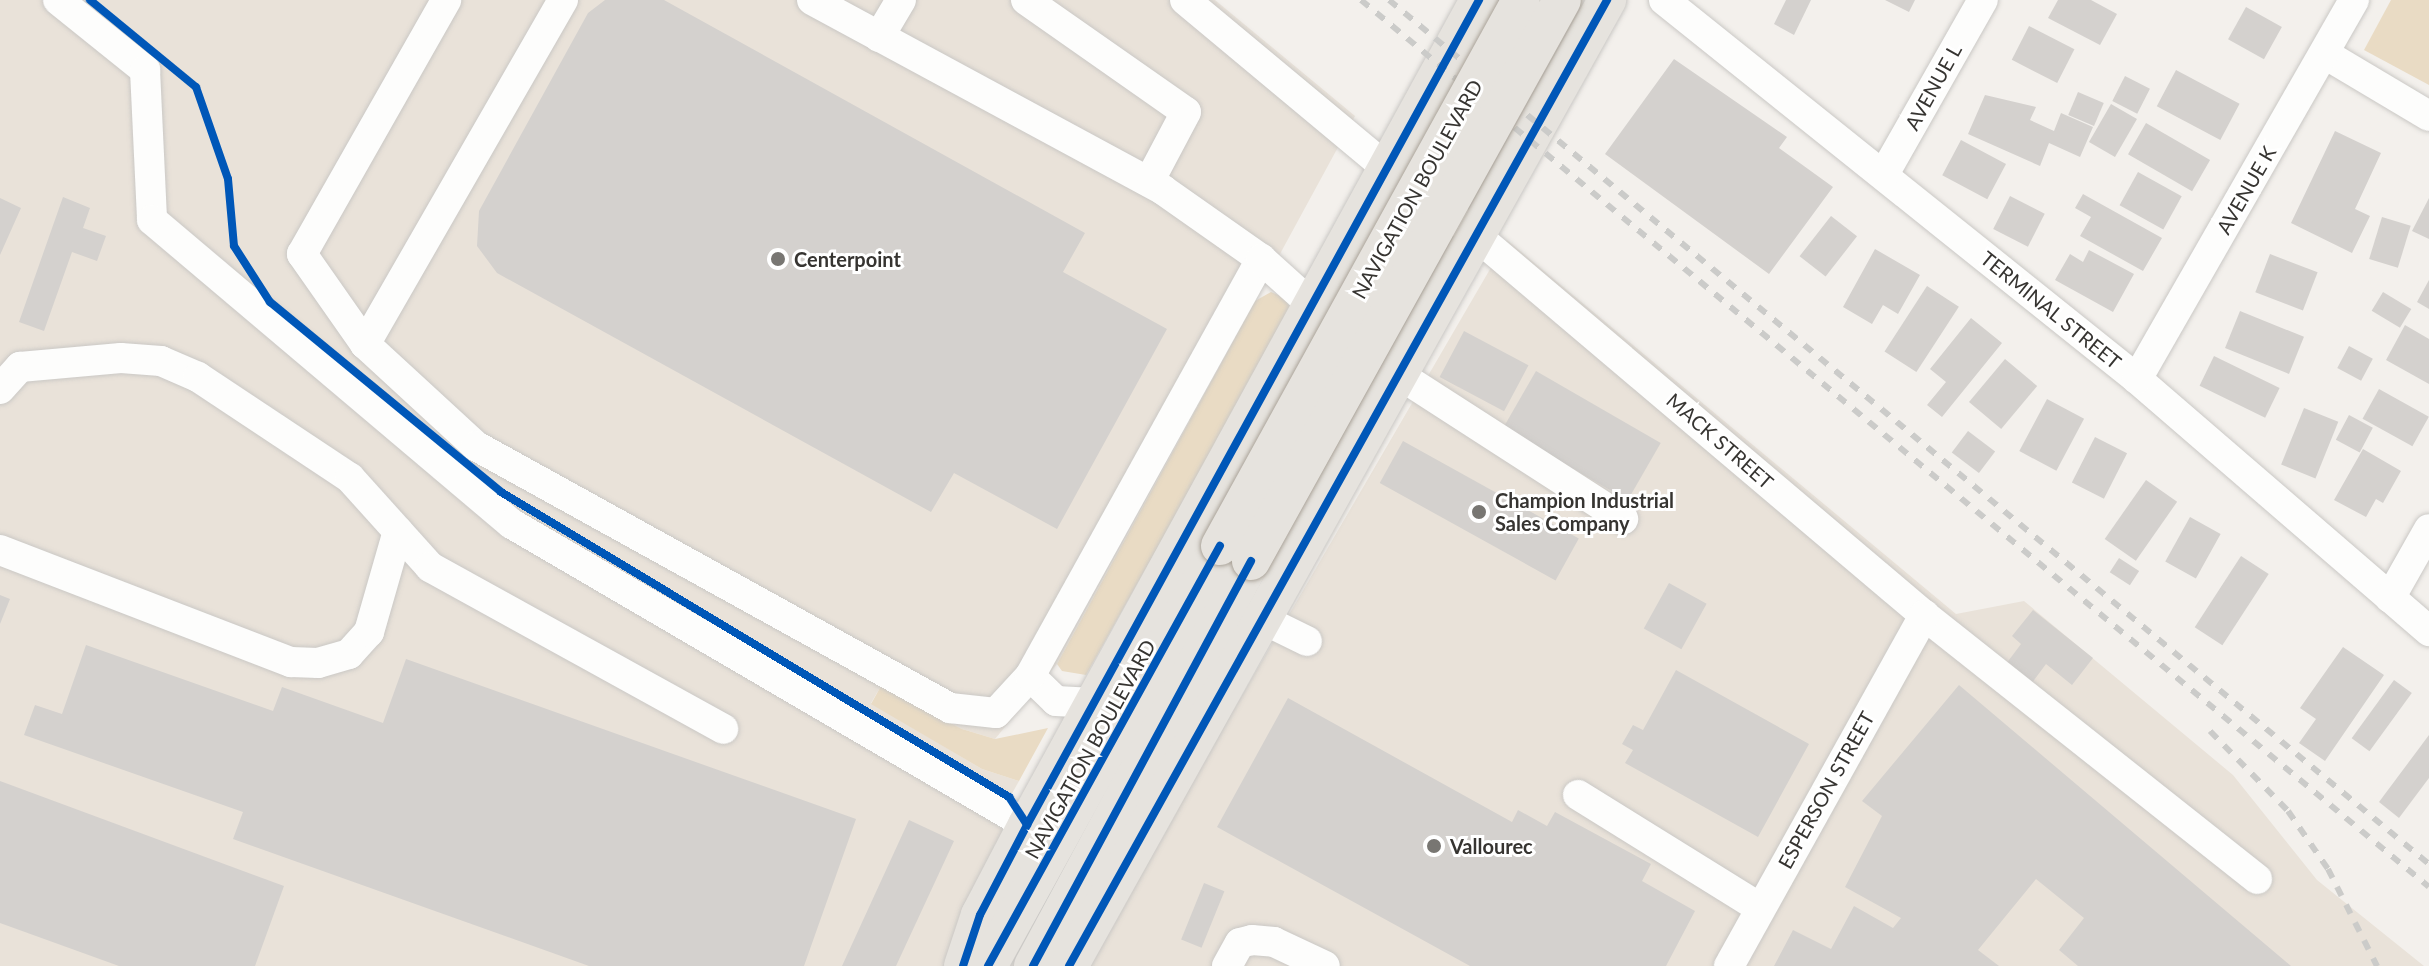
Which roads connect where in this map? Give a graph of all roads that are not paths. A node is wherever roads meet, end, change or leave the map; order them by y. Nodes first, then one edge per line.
1 (58, 0) edge
2 (446, 0) edge
3 (563, 0) edge
4 (812, 0) edge
5 (901, 0) edge
6 (1026, 0) edge
7 (1185, 0) edge
8 (1479, 0) edge
9 (1521, 0) edge
10 (1562, 0) edge
11 (1607, 0) edge
12 (1664, 0) edge
13 (1983, 0) edge
14 (2354, 0) edge
15 (879, 37) junction
16 (2325, 54) junction
17 (2429, 116) edge
18 (1387, 170) junction
19 (1884, 174) junction
20 (1149, 182) junction
21 (1476, 233) junction
22 (1261, 259) junction
23 (1312, 305) junction
24 (365, 344) junction
25 (1398, 374) junction
26 (2137, 379) junction
27 (0, 389) edge
28 (1623, 519) dead end
29 (2429, 529) edge
30 (398, 531) junction
31 (0, 550) edge
32 (1236, 554) junction
33 (2390, 598) junction
34 (1924, 615) junction
35 (1262, 619) junction
36 (2429, 631) edge
37 (1307, 641) dead end
38 (1030, 676) junction
39 (1094, 703) junction
40 (723, 729) dead end
41 (1578, 795) dead end
42 (1027, 825) junction
43 (2257, 879) dead end
44 (1760, 908) junction
45 (963, 966) edge
46 (988, 966) edge
47 (1033, 966) edge
48 (1069, 966) edge
49 (1227, 966) edge
50 (1325, 966) edge
51 (1729, 966) edge

1 - 42 street
2 - 24 street
3 - 24 street
4 - 15 street
5 - 15 street
6 - 20 street
7 - 18 street, MACK STREET
8 - 18 main road
9 - 32 main road, NAVIGATION BOULEVARD, bridge
10 - 32 main road, NAVIGATION BOULEVARD, bridge
11 - 21 main road
12 - 19 street, TERMINAL STREET
13 - 19 street, AVENUE L
14 - 16 street, AVENUE K
15 - 20 street
16 - 17 street
16 - 26 street, AVENUE K
18 - 21 street, MACK STREET
18 - 23 main road
19 - 26 street, TERMINAL STREET
20 - 22 street
21 - 25 main road
21 - 34 street, MACK STREET
22 - 23 street
22 - 38 street
23 - 39 main road
24 - 38 street
25 - 28 street
25 - 35 main road
26 - 33 street, TERMINAL STREET
27 - 30 street
29 - 33 street
30 - 31 street
30 - 40 street
32 - 46 main road, NAVIGATION BOULEVARD
32 - 47 main road, NAVIGATION BOULEVARD
33 - 36 street, TERMINAL STREET
34 - 43 street, MACK STREET
34 - 44 street, ESPERSON STREET
35 - 37 street
35 - 48 main road
38 - 39 street
39 - 42 main road
41 - 44 street
42 - 45 main road
44 - 51 street, ESPERSON STREET
49 - 50 street

